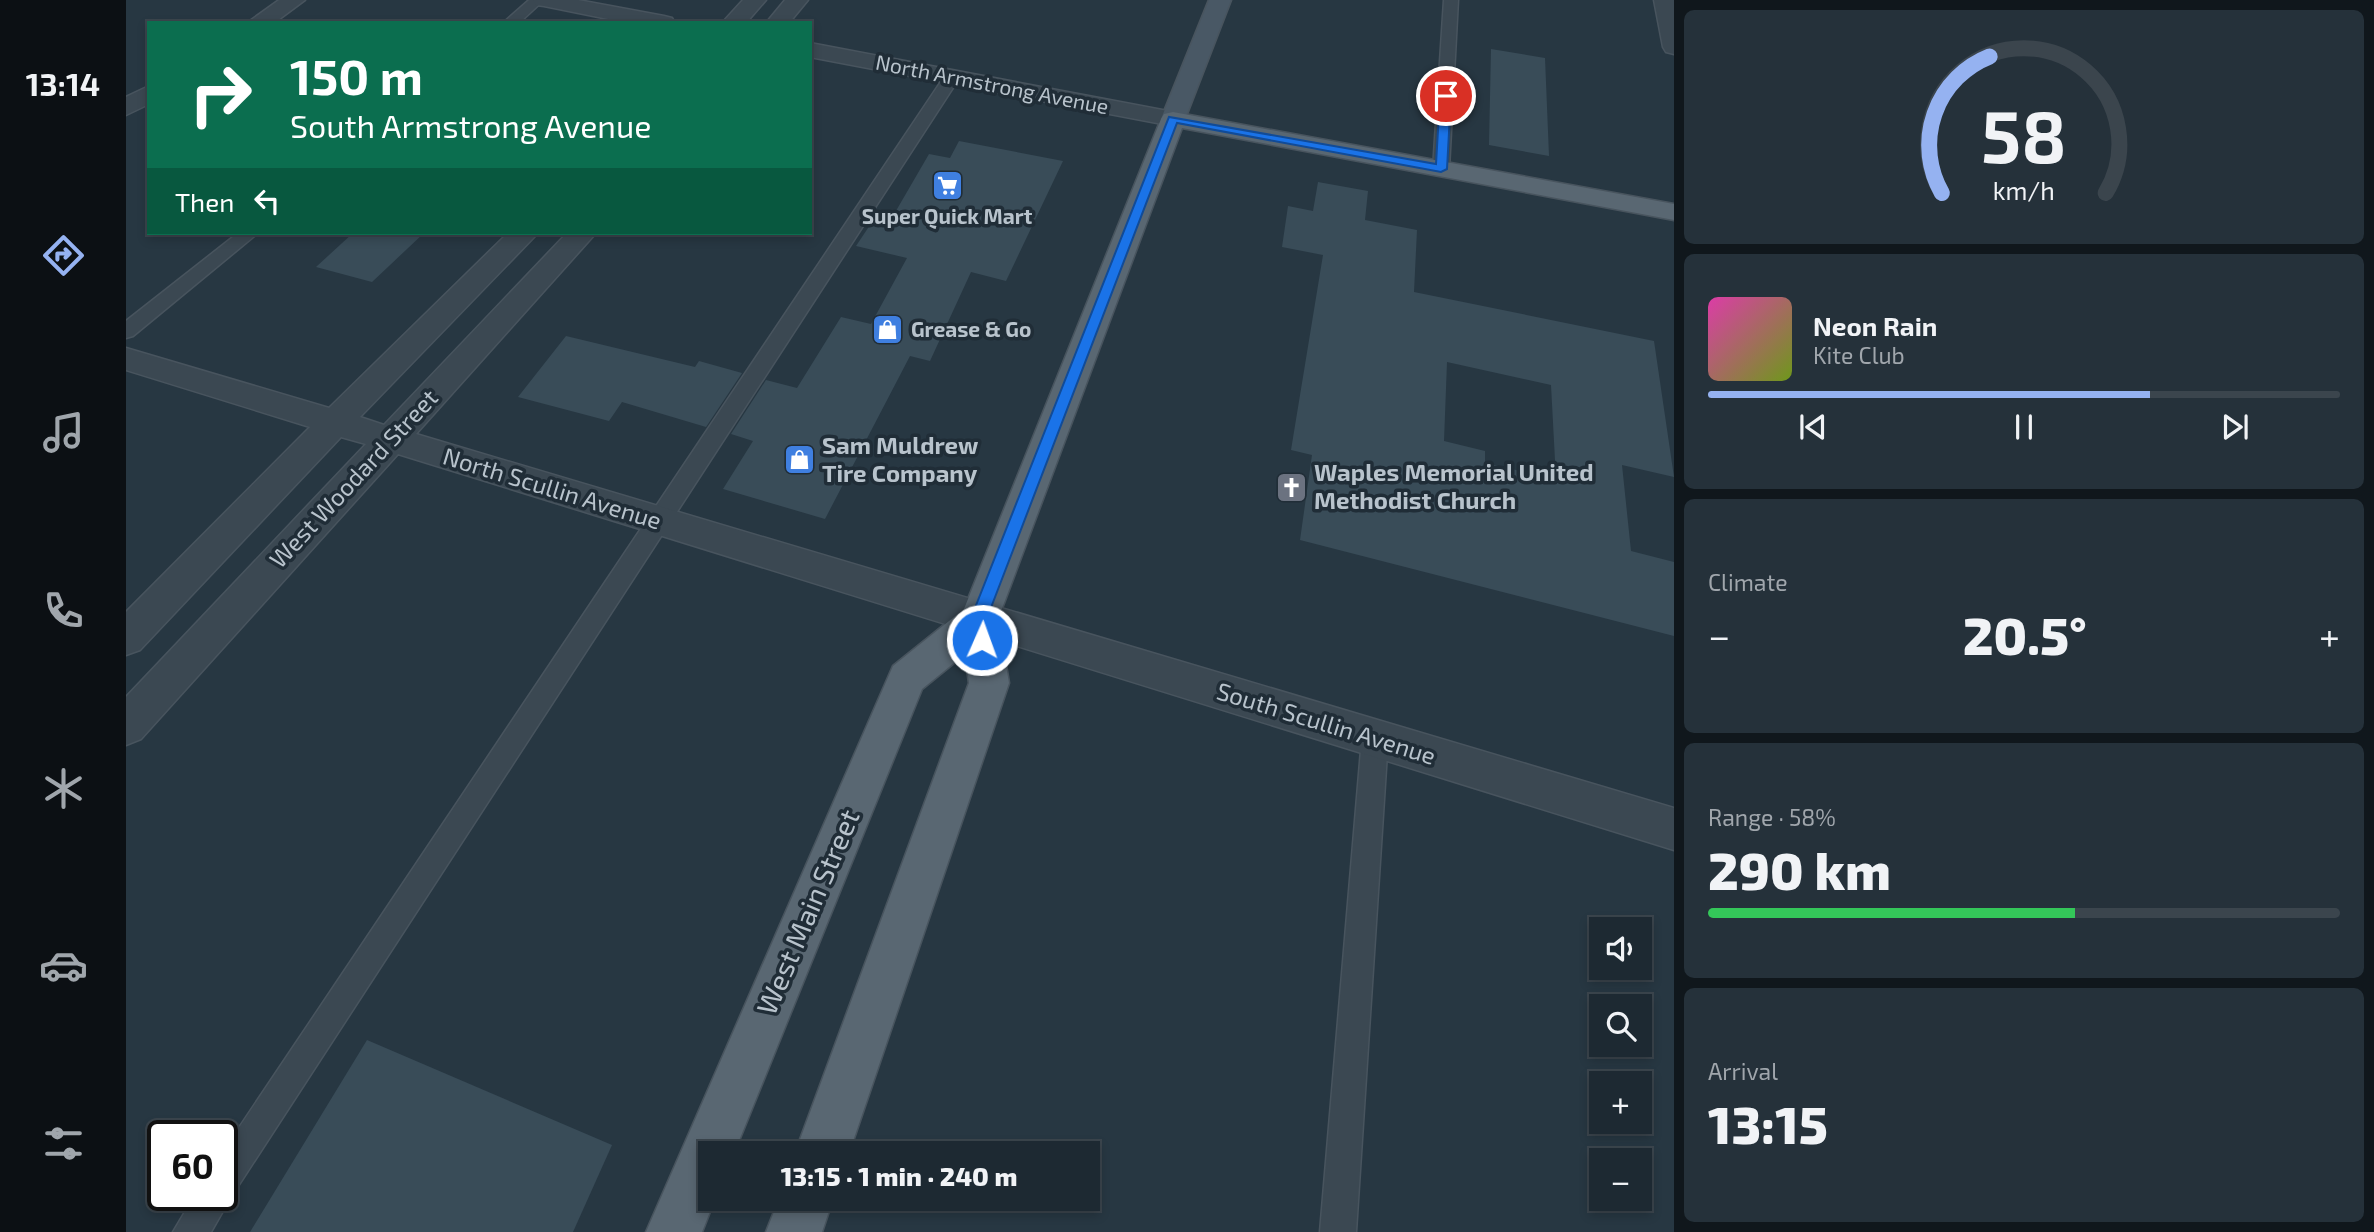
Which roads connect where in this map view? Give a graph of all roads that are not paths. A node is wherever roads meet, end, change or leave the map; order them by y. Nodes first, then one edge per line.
1 (294, 0) edge
2 (537, 0) edge
3 (544, 0) edge
4 (755, 0) edge
5 (797, 0) edge
6 (1220, 0) edge
7 (1451, 0) edge
8 (1665, 0) edge
9 (261, 21) edge
10 (512, 21) edge
11 (654, 21) edge
12 (735, 21) edge
13 (779, 21) edge
14 (1674, 47) edge
15 (812, 50) edge
16 (951, 77) junction
17 (147, 94) edge
18 (126, 108) edge
19 (1173, 119) junction
20 (1441, 169) junction
21 (1674, 212) edge
22 (246, 235) edge
23 (522, 235) edge
24 (580, 235) edge
25 (126, 331) edge
26 (126, 359) edge
27 (335, 422) junction
28 (390, 439) junction
29 (659, 521) junction
30 (979, 618) junction
31 (126, 638) edge
32 (126, 726) edge
33 (1375, 738) junction
34 (1674, 829) edge
35 (826, 1141) edge
36 (238, 1160) edge
37 (205, 1211) edge
38 (802, 1211) edge
39 (191, 1232) edge
40 (674, 1232) edge
41 (794, 1232) edge
42 (1338, 1232) edge

1 - 9 street
2 - 10 lane
3 - 11 street
4 - 12 street
5 - 13 street
6 - 19 main road, West Main Street
7 - 20 lane
8 - 14 street
15 - 16 street, North Armstrong Avenue
16 - 19 street, North Armstrong Avenue
16 - 29 lane
17 - 18 street
19 - 20 main road
19 - 30 main road, West Main Street
20 - 21 main road
22 - 25 lane
23 - 27 street, West Woodard Street
24 - 28 street, West Woodard Street
26 - 27 street, North Scullin Avenue
27 - 28 street, North Scullin Avenue
27 - 31 street, West Woodard Street
28 - 29 street, North Scullin Avenue
28 - 32 street, West Woodard Street
29 - 30 street, North Scullin Avenue
29 - 36 lane
30 - 33 street, South Scullin Avenue
30 - 35 main road, West Main Street
30 - 40 main road, West Main Street
33 - 34 street, South Scullin Avenue
33 - 42 lane
37 - 39 lane
38 - 41 main road

